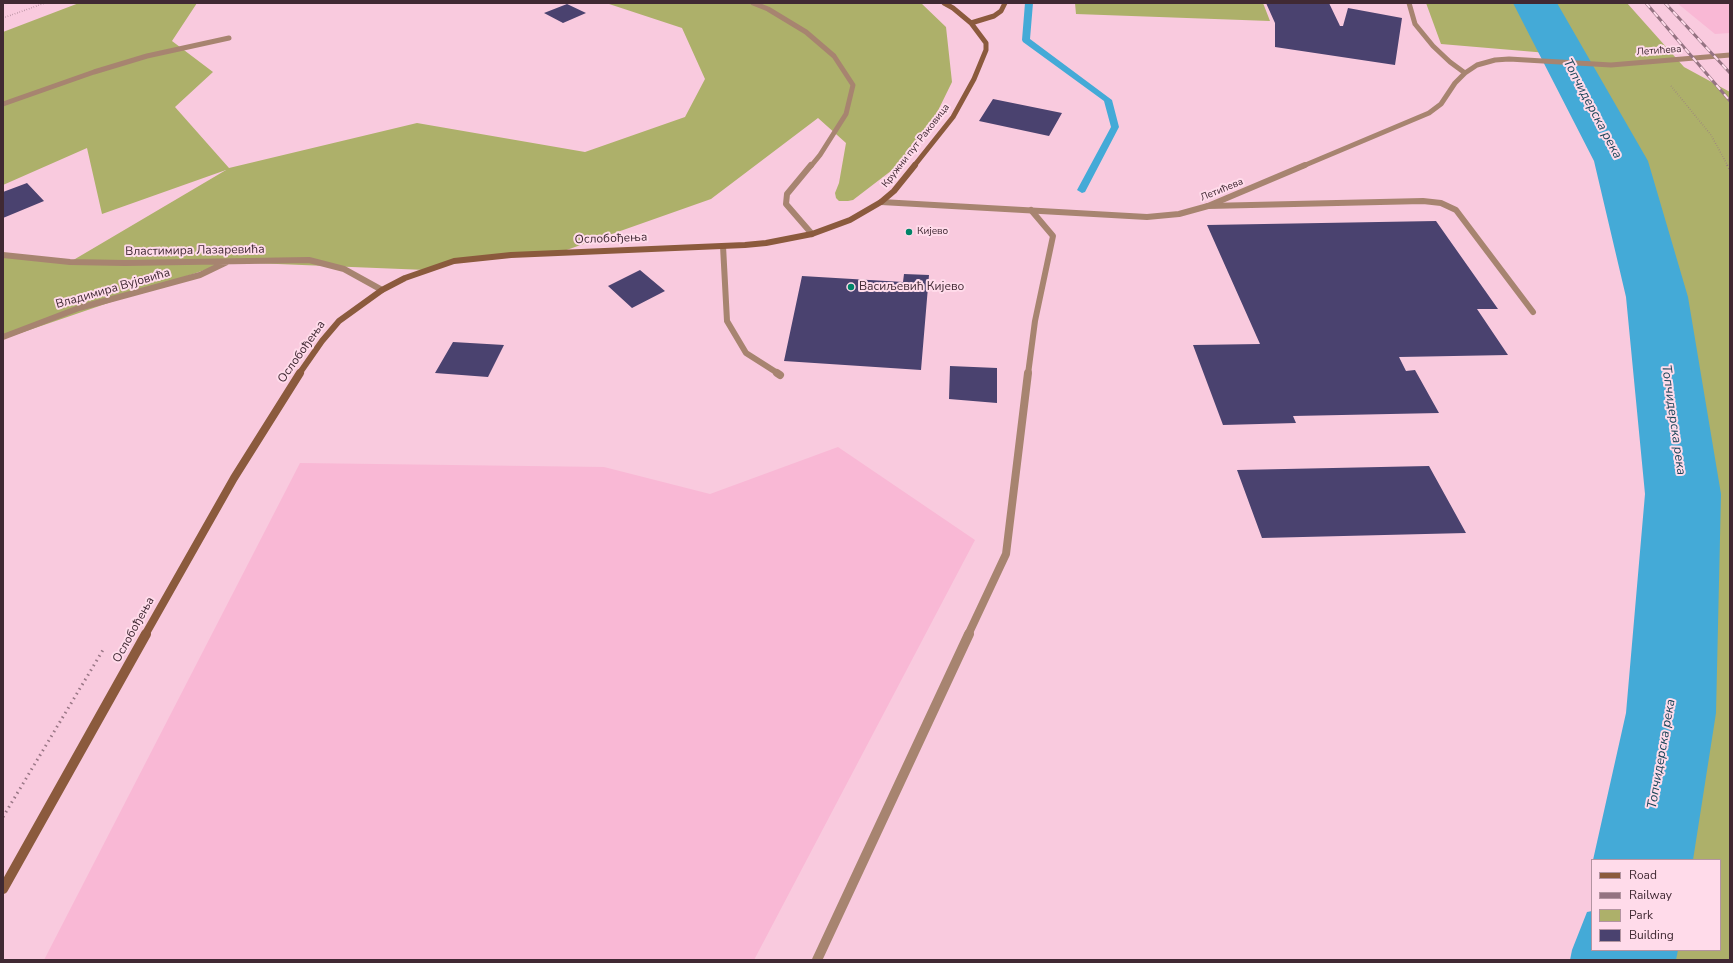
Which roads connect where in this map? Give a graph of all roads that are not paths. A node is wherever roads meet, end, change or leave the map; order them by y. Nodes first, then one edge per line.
1 (753, 3) edge
2 (944, 3) edge
3 (1005, 3) edge
4 (1409, 3) edge
5 (971, 23) junction
6 (229, 38) dead end
7 (1730, 55) edge
8 (1465, 73) junction
9 (3, 104) edge
10 (881, 202) junction
11 (1208, 206) junction
12 (1031, 210) junction
13 (812, 234) junction
14 (722, 246) junction
15 (3, 255) edge
16 (228, 262) junction
17 (382, 290) junction
18 (1533, 312) dead end
19 (3, 337) edge
20 (780, 375) dead end
21 (3, 889) edge
22 (817, 960) edge

1 - 13 street
2 - 5 main road, Кружни пут Раковица
3 - 5 main road
4 - 8 street
5 - 10 main road, Кружни пут Раковица
6 - 9 street
7 - 8 street, Летићева
8 - 11 street, Летићева
10 - 12 street, Летићева
10 - 13 main road, Ослобођења
11 - 12 street, Летићева
11 - 18 street
12 - 22 street
13 - 14 main road, Ослобођења
14 - 17 main road, Ослобођења
14 - 20 street
15 - 16 street, Властимира Лазаревића
16 - 17 street, Властимира Лазаревића
16 - 19 street, Владимира Вујовића
17 - 21 main road, Ослобођења

